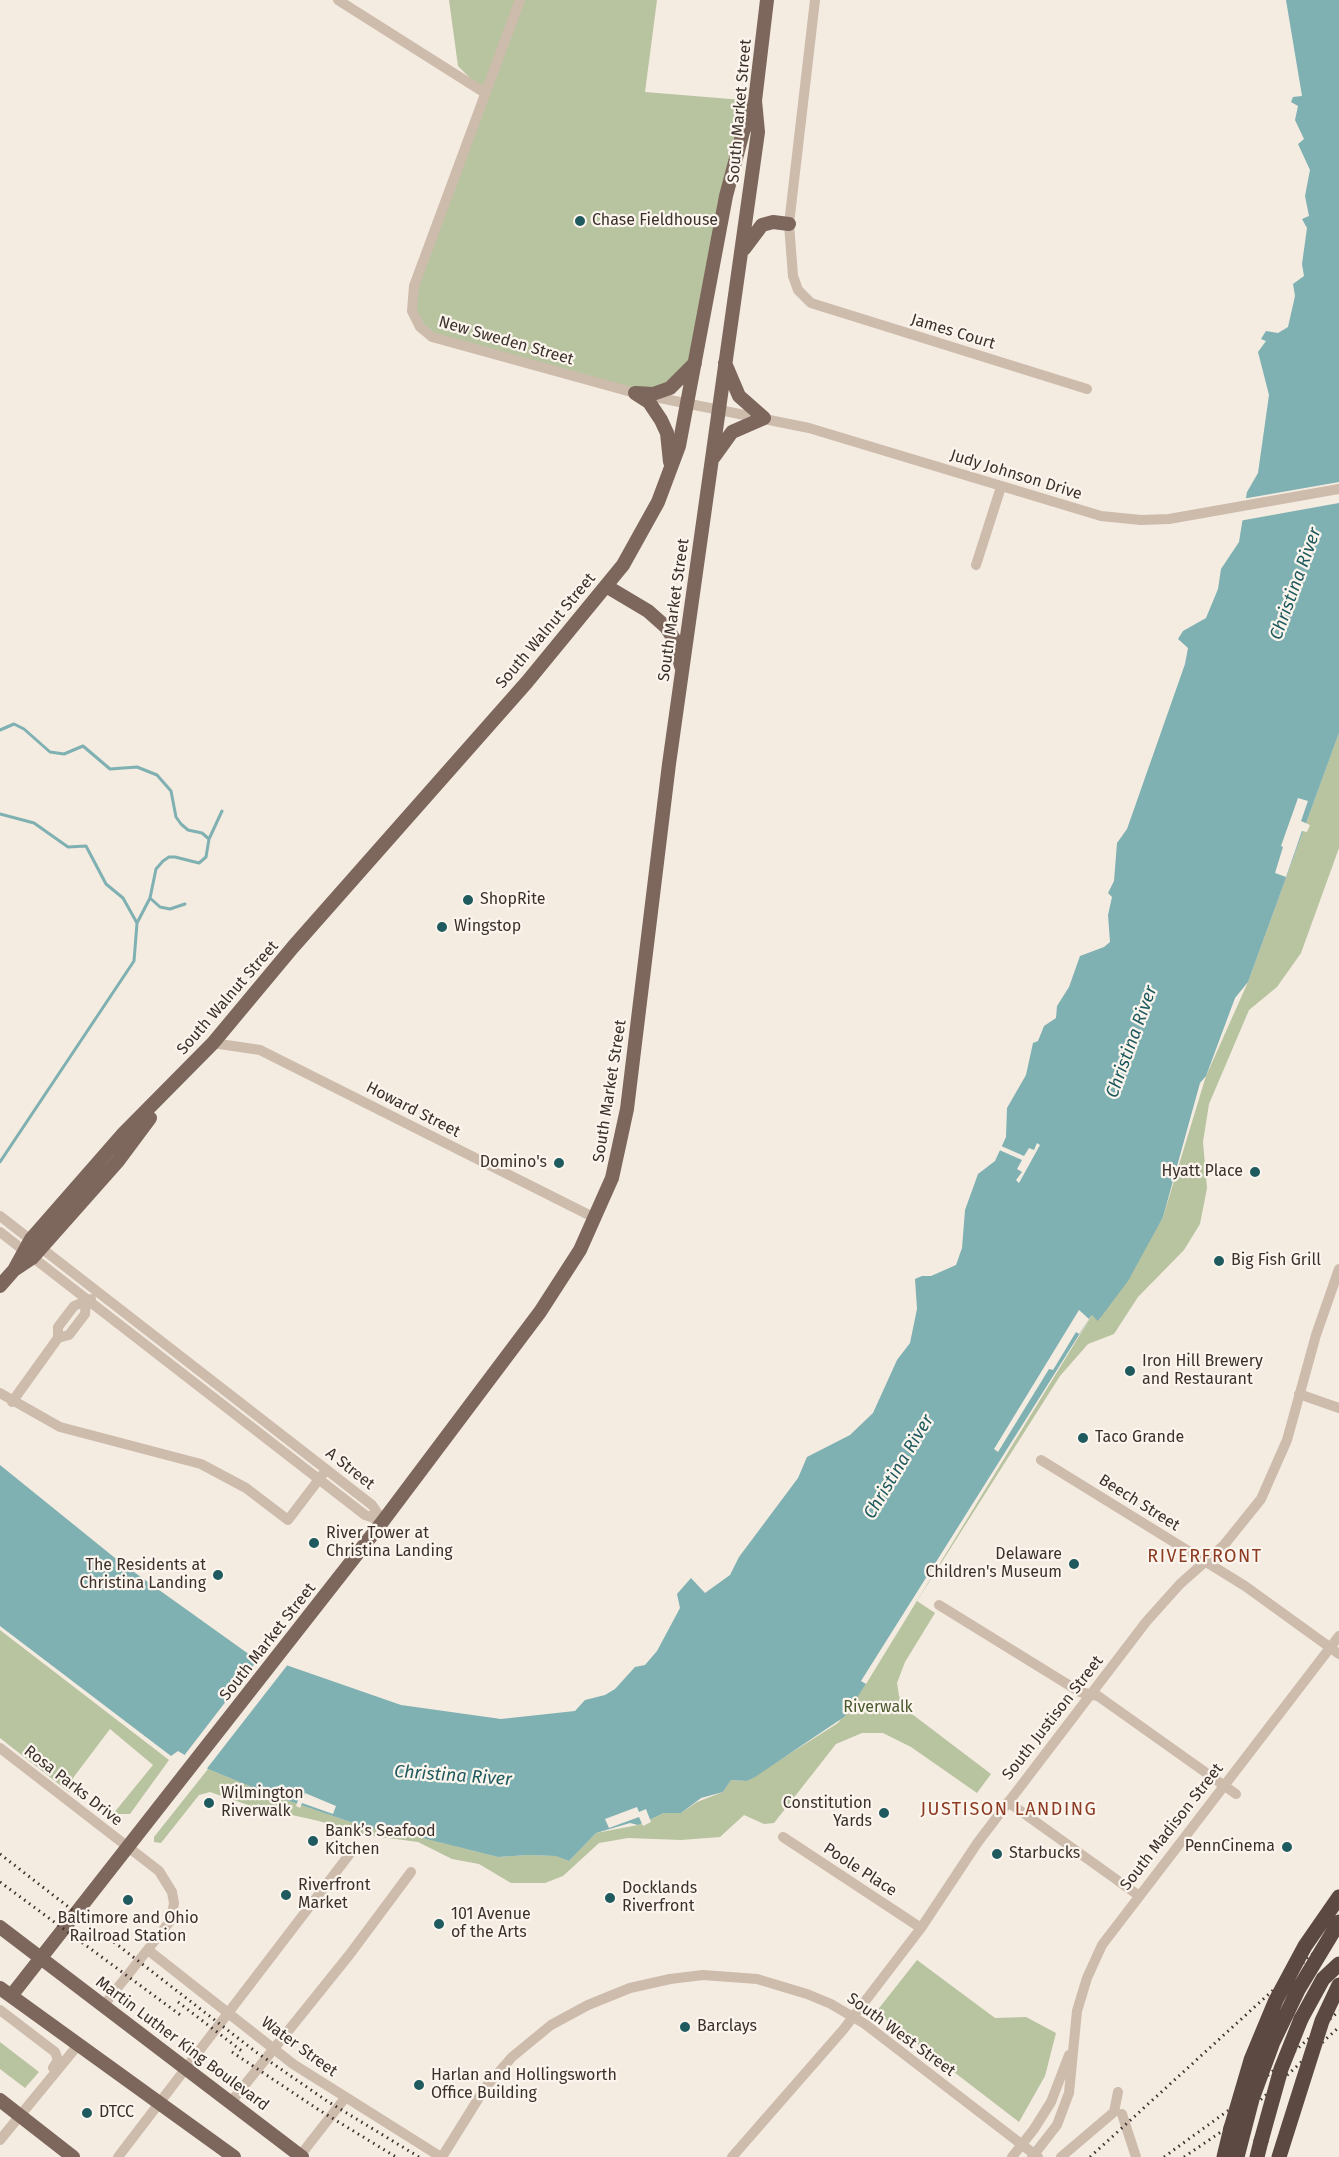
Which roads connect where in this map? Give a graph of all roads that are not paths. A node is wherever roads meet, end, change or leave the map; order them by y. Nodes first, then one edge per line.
1 (338, 0) edge
2 (520, 0) edge
3 (815, 0) edge
4 (767, 2) edge
5 (485, 93) junction
6 (755, 101) junction
7 (789, 224) junction
8 (741, 254) junction
9 (696, 361) junction
10 (725, 362) junction
11 (1087, 389) dead end
12 (635, 393) junction
13 (689, 405) junction
14 (717, 410) junction
15 (764, 418) junction
16 (711, 461) junction
17 (669, 476) junction
18 (1001, 487) junction
19 (1339, 489) edge
20 (976, 566) dead end
21 (606, 586) junction
22 (682, 674) junction
23 (213, 1043) junction
24 (0, 1216) edge
25 (595, 1218) junction
26 (0, 1232) edge
27 (32, 1249) junction
28 (1339, 1269) edge
29 (0, 1286) edge
30 (103, 1295) junction
31 (86, 1301) junction
32 (0, 1393) edge
33 (1299, 1394) junction
34 (12, 1402) junction
35 (1339, 1408) edge
36 (1041, 1460) dead end
37 (327, 1469) junction
38 (319, 1479) junction
39 (383, 1521) junction
40 (1206, 1561) junction
41 (939, 1605) dead end
42 (1339, 1636) edge
43 (1335, 1650) edge
44 (1090, 1695) junction
45 (0, 1748) edge
46 (1224, 1785) junction
47 (1236, 1794) dead end
48 (1008, 1802) junction
49 (783, 1837) dead end
50 (128, 1847) junction
51 (352, 1851) dead end
52 (411, 1872) dead end
53 (1138, 1895) junction
54 (1339, 1897) edge
55 (1339, 1922) edge
56 (0, 1927) edge
57 (921, 1928) junction
58 (148, 1950) junction
59 (41, 1958) junction
60 (1339, 1964) edge
61 (1339, 1985) edge
62 (5, 1992) edge
63 (104, 2005) junction
64 (0, 2010) edge
65 (228, 2014) junction
66 (854, 2017) junction
67 (1073, 2043) junction
68 (78, 2045) junction
69 (274, 2050) junction
70 (187, 2068) junction
71 (39, 2092) junction
72 (1118, 2092) dead end
73 (345, 2098) junction
74 (0, 2100) edge
75 (231, 2102) junction
76 (159, 2103) junction
77 (1122, 2114) dead end
78 (19, 2115) junction
79 (0, 2140) edge
80 (1022, 2144) junction
81 (300, 2156) edge
82 (1035, 2156) edge
83 (73, 2157) edge
84 (117, 2157) edge
85 (234, 2157) edge
86 (441, 2157) edge
87 (732, 2157) edge
88 (1012, 2157) edge
89 (1061, 2157) edge
90 (1136, 2157) edge
91 (1224, 2157) edge
92 (1237, 2157) edge
93 (1257, 2157) edge
94 (1279, 2157) edge

1 - 5 street
2 - 5 street
3 - 7 street
4 - 6 main road, South Market Street
5 - 12 street, New Sweden Street
6 - 8 main road, South Market Street
6 - 9 main road, South Walnut Street
7 - 8 main road
7 - 11 street, James Court
8 - 10 main road, South Market Street
9 - 12 main road
9 - 13 main road, South Walnut Street
10 - 14 main road, South Market Street
10 - 15 main road
12 - 13 street, New Sweden Street
12 - 17 main road
13 - 14 street, Judy Johnson Drive
13 - 17 main road, South Walnut Street
14 - 15 street, Judy Johnson Drive
14 - 16 main road, South Market Street
15 - 16 main road
15 - 18 street, Judy Johnson Drive
16 - 22 main road, South Market Street
17 - 21 main road, South Walnut Street
18 - 19 street, Judy Johnson Drive
18 - 20 street
21 - 22 main road
21 - 23 main road, South Walnut Street
22 - 25 main road, South Market Street
23 - 25 street, Howard Street
23 - 27 main road, South Walnut Street
24 - 27 street, A Street
25 - 39 main road, South Market Street
26 - 27 street, A Street
27 - 29 main road, South Walnut Street
27 - 30 street, A Street
27 - 31 street, A Street
28 - 33 street, South Justison Street
30 - 31 street
30 - 37 street, A Street
31 - 34 street
31 - 38 street, A Street
32 - 34 street
33 - 35 street
33 - 40 street, South Justison Street
34 - 38 street
36 - 40 street, Beech Street
37 - 38 street
37 - 39 street, A Street
38 - 39 street, A Street
39 - 50 main road, South Market Street
40 - 43 street, Beech Street
40 - 44 street, South Justison Street
41 - 44 street
42 - 43 street, South Madison Street
43 - 46 street, South Madison Street
44 - 46 street
44 - 48 street, South Justison Street
45 - 50 street, Rosa Parks Drive
46 - 47 street
46 - 53 street, South Madison Street
48 - 53 street
48 - 57 street, South Justison Street
49 - 57 street, Poole Place
50 - 58 street, Rosa Parks Drive
50 - 59 main road, South Market Street
51 - 65 street
52 - 69 street
53 - 67 street, South Madison Street
54 - 91 highway, bridge
55 - 92 highway, bridge
56 - 59 main road, Martin Luther King Boulevard
57 - 66 street, South Justison Street
58 - 63 street, Rosa Parks Drive
58 - 65 street, Water Street
59 - 62 main road, South Market Street
59 - 63 main road, Martin Luther King Boulevard
60 - 93 highway, bridge
61 - 94 highway, bridge
62 - 64 street
62 - 68 main road
63 - 70 main road, Martin Luther King Boulevard
64 - 71 street
65 - 69 street, Water Street
65 - 70 street
66 - 80 street, South West Street
66 - 86 street, South West Street
66 - 87 street, South Justison Street
67 - 80 street, South Madison Street
67 - 82 street, South Madison Street
68 - 71 street
68 - 76 main road
69 - 73 street, Water Street
69 - 75 street
70 - 75 main road, Martin Luther King Boulevard
70 - 76 street
71 - 78 street
72 - 89 street
73 - 81 street
73 - 86 street, Water Street
74 - 78 main road
75 - 81 main road, Martin Luther King Boulevard
76 - 84 street
76 - 85 main road
77 - 90 street
78 - 79 street
78 - 83 main road
80 - 82 street, South West Street
80 - 88 street, South Madison Street

